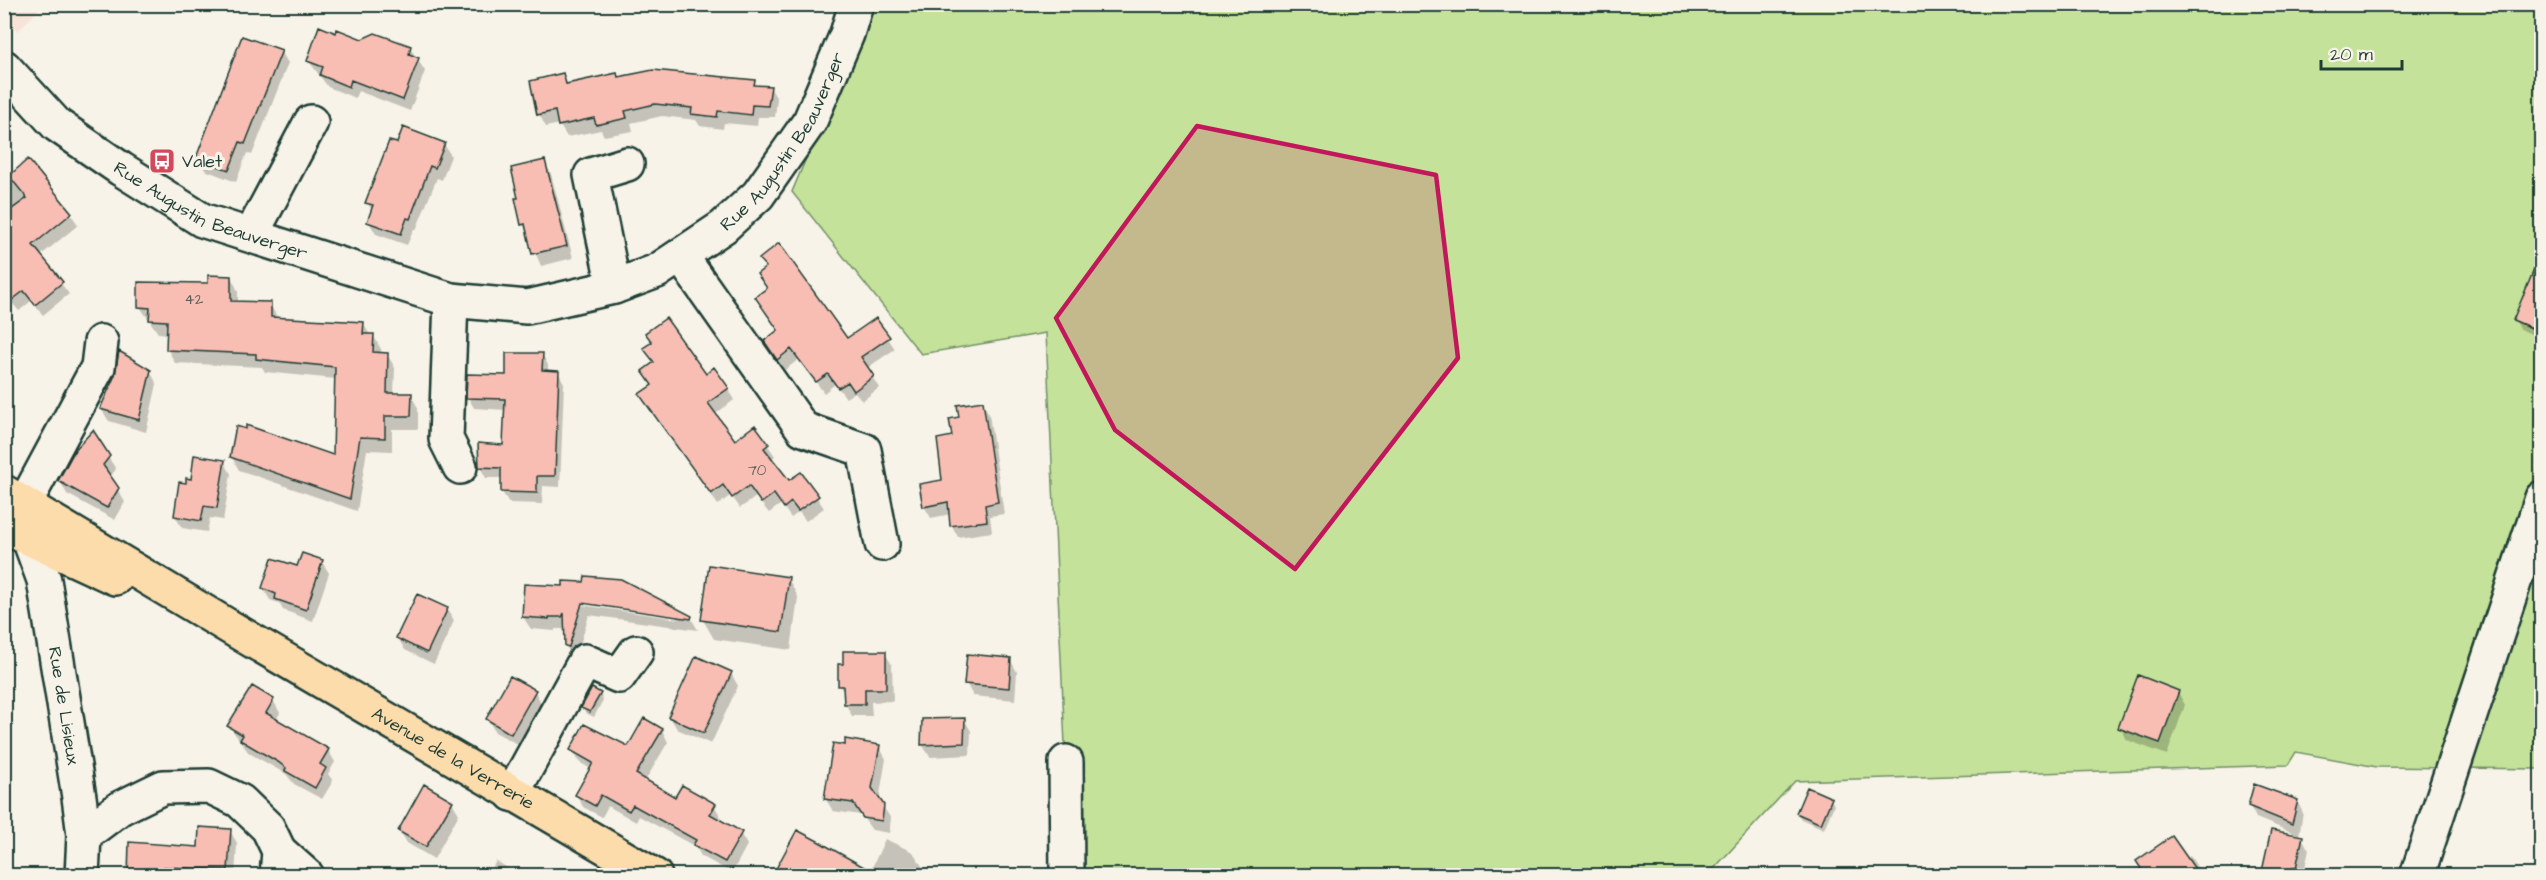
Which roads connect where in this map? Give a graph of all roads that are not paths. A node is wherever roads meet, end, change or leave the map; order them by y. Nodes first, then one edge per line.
1 (856, 4) edge
2 (4, 67) edge
3 (311, 122) dead end
4 (627, 164) dead end
5 (256, 237) junction
6 (681, 256) junction
7 (614, 287) junction
8 (451, 300) junction
9 (101, 342) dead end
10 (460, 467) dead end
11 (2541, 498) edge
12 (16, 515) edge
13 (882, 544) dead end
14 (636, 652) dead end
15 (1066, 762) dead end
16 (512, 794) junction
17 (84, 835) junction
18 (278, 863) edge
19 (82, 876) edge
20 (308, 876) edge
21 (655, 876) edge
22 (1067, 876) edge
23 (2417, 876) edge

1 - 6 street, Rue Augustin Beauverger
2 - 5 street, Rue Augustin Beauverger
3 - 5 street
4 - 7 street
5 - 8 street, Rue Augustin Beauverger
6 - 7 street, Rue Augustin Beauverger
6 - 13 street
7 - 8 street, Rue Augustin Beauverger
8 - 10 street
9 - 12 street
11 - 23 street
12 - 16 main road, Avenue de la Verrerie
12 - 17 street, Rue de Lisieux
14 - 16 street
15 - 22 street
16 - 21 main road, Avenue de la Verrerie
17 - 18 street
17 - 19 street, Rue de Lisieux
18 - 20 street

